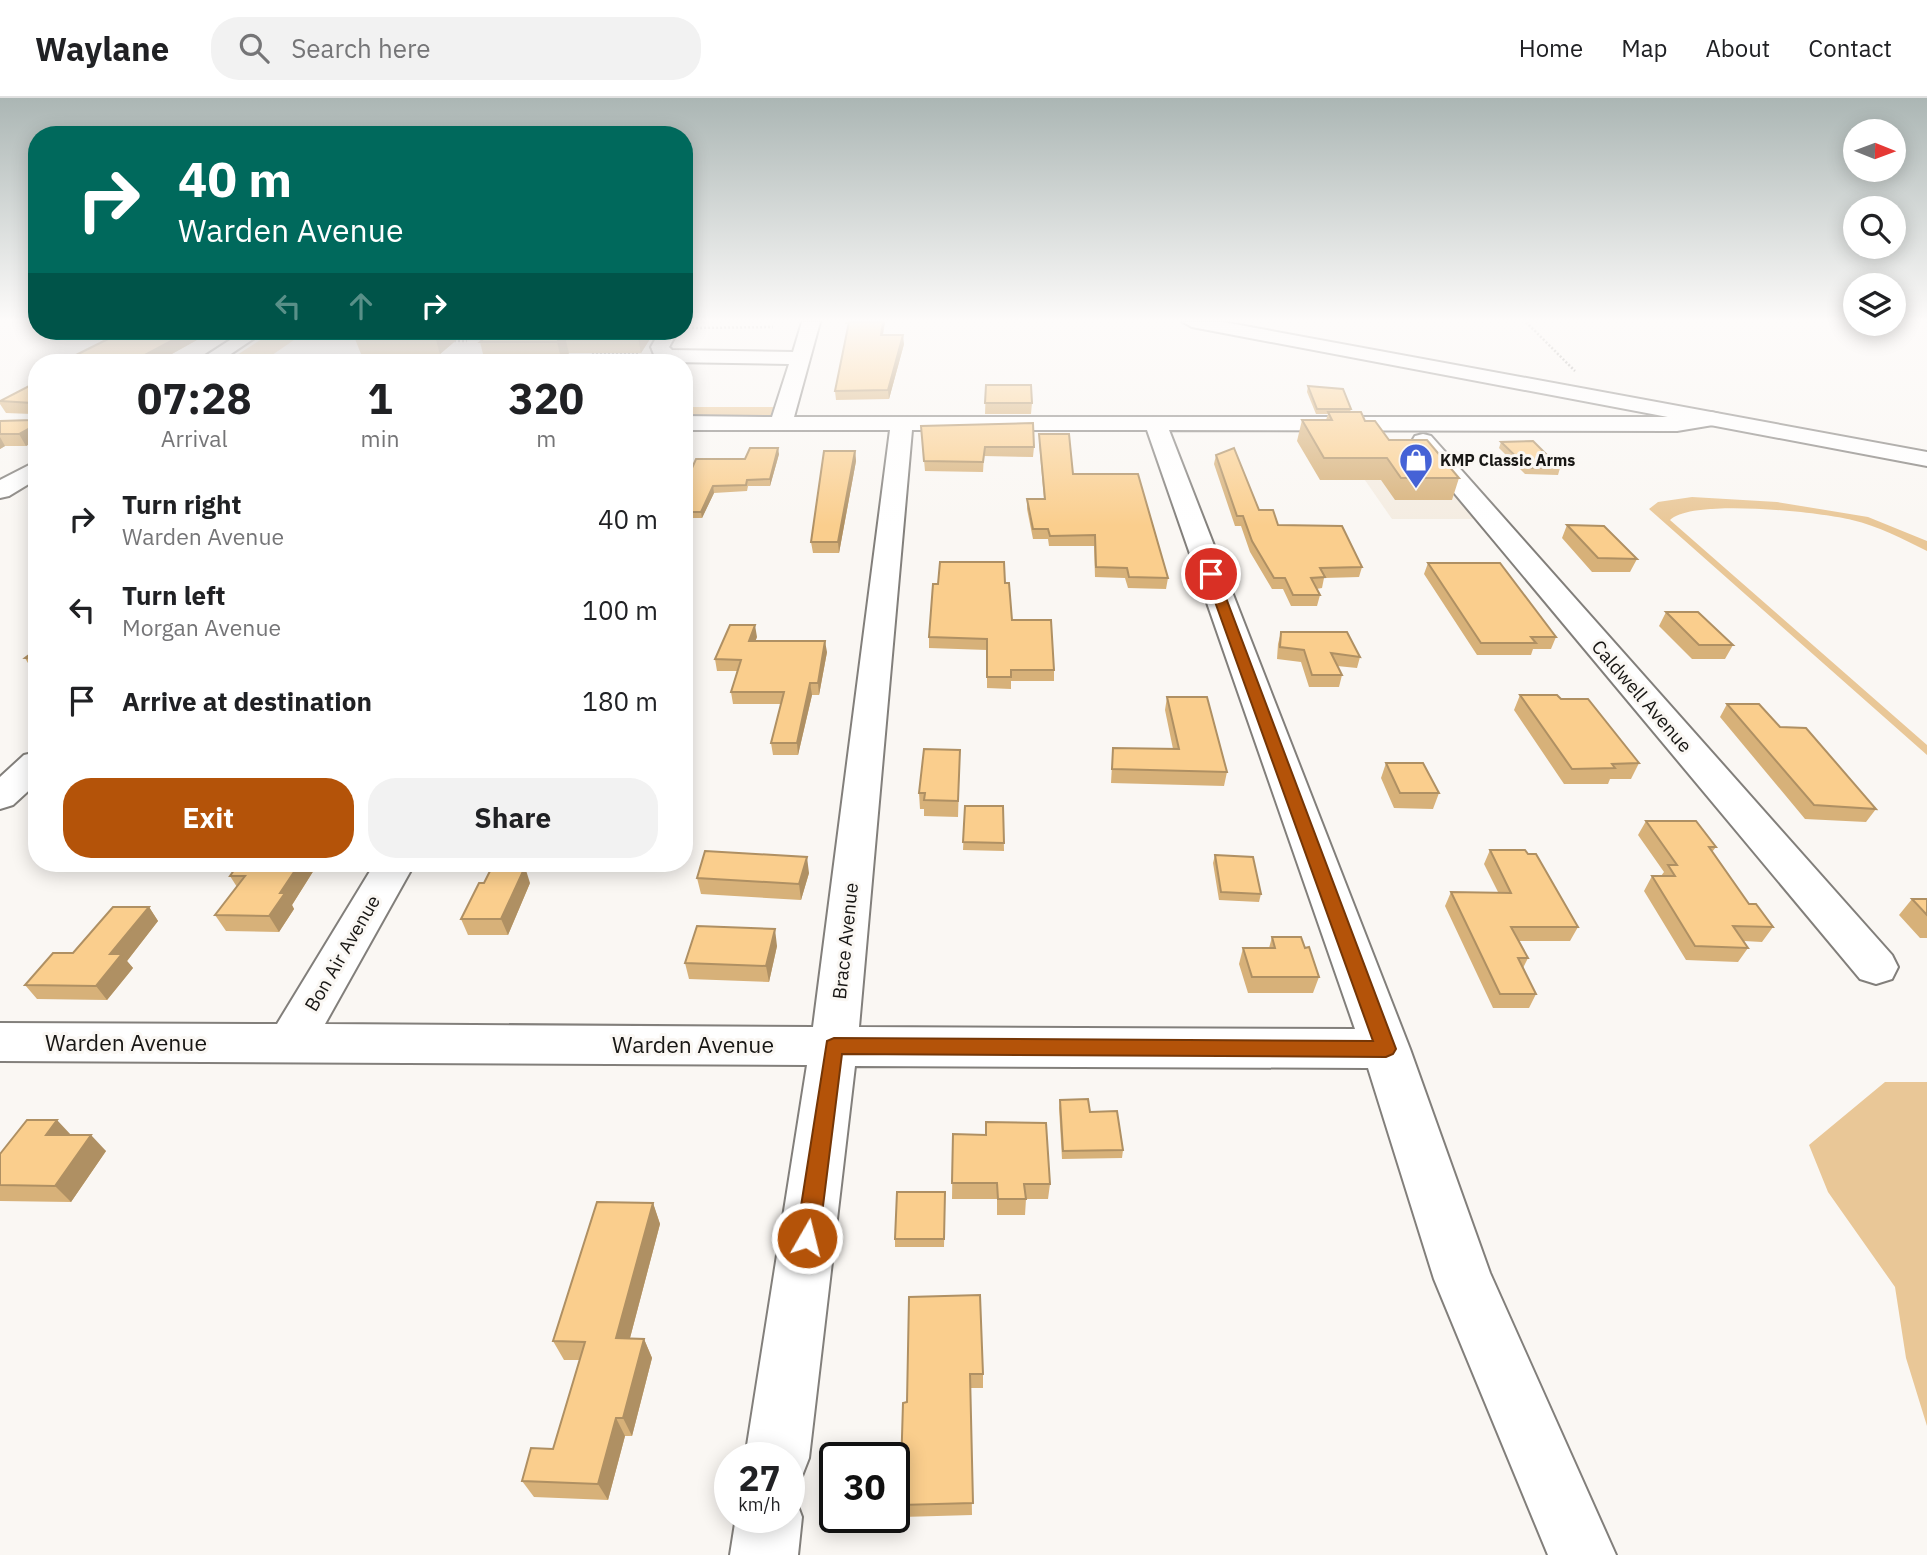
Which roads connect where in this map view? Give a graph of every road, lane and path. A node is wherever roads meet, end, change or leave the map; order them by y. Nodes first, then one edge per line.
1 (791, 390) edge
2 (1559, 390) edge
3 (1589, 390) edge
4 (1591, 396) junction
5 (1711, 419) junction
6 (693, 423) edge
7 (781, 423) junction
8 (902, 423) junction
9 (1156, 424) junction
10 (1408, 424) junction
11 (1927, 459) edge
12 (28, 474) edge
13 (0, 491) edge
14 (28, 771) edge
15 (0, 797) edge
16 (390, 872) edge
17 (1876, 967) dead end
18 (0, 1042) edge
19 (290, 1044) junction
20 (834, 1046) junction
21 (1386, 1049) junction
22 (779, 1442) edge
23 (767, 1533) edge
24 (764, 1555) edge
25 (1581, 1555) edge

1 - 7 street
2 - 4 street
3 - 4 path
4 - 5 street
5 - 10 street
5 - 11 street
6 - 7 street
7 - 8 street
8 - 9 street
8 - 20 street, Brace Avenue
9 - 10 street
9 - 21 street
10 - 17 street, Caldwell Avenue
12 - 13 street
14 - 15 street
16 - 19 street, Bon Air Avenue
18 - 19 street, Warden Avenue
19 - 20 street, Warden Avenue
20 - 21 street, Warden Avenue
20 - 22 street, Brace Avenue
21 - 25 street
23 - 24 street

